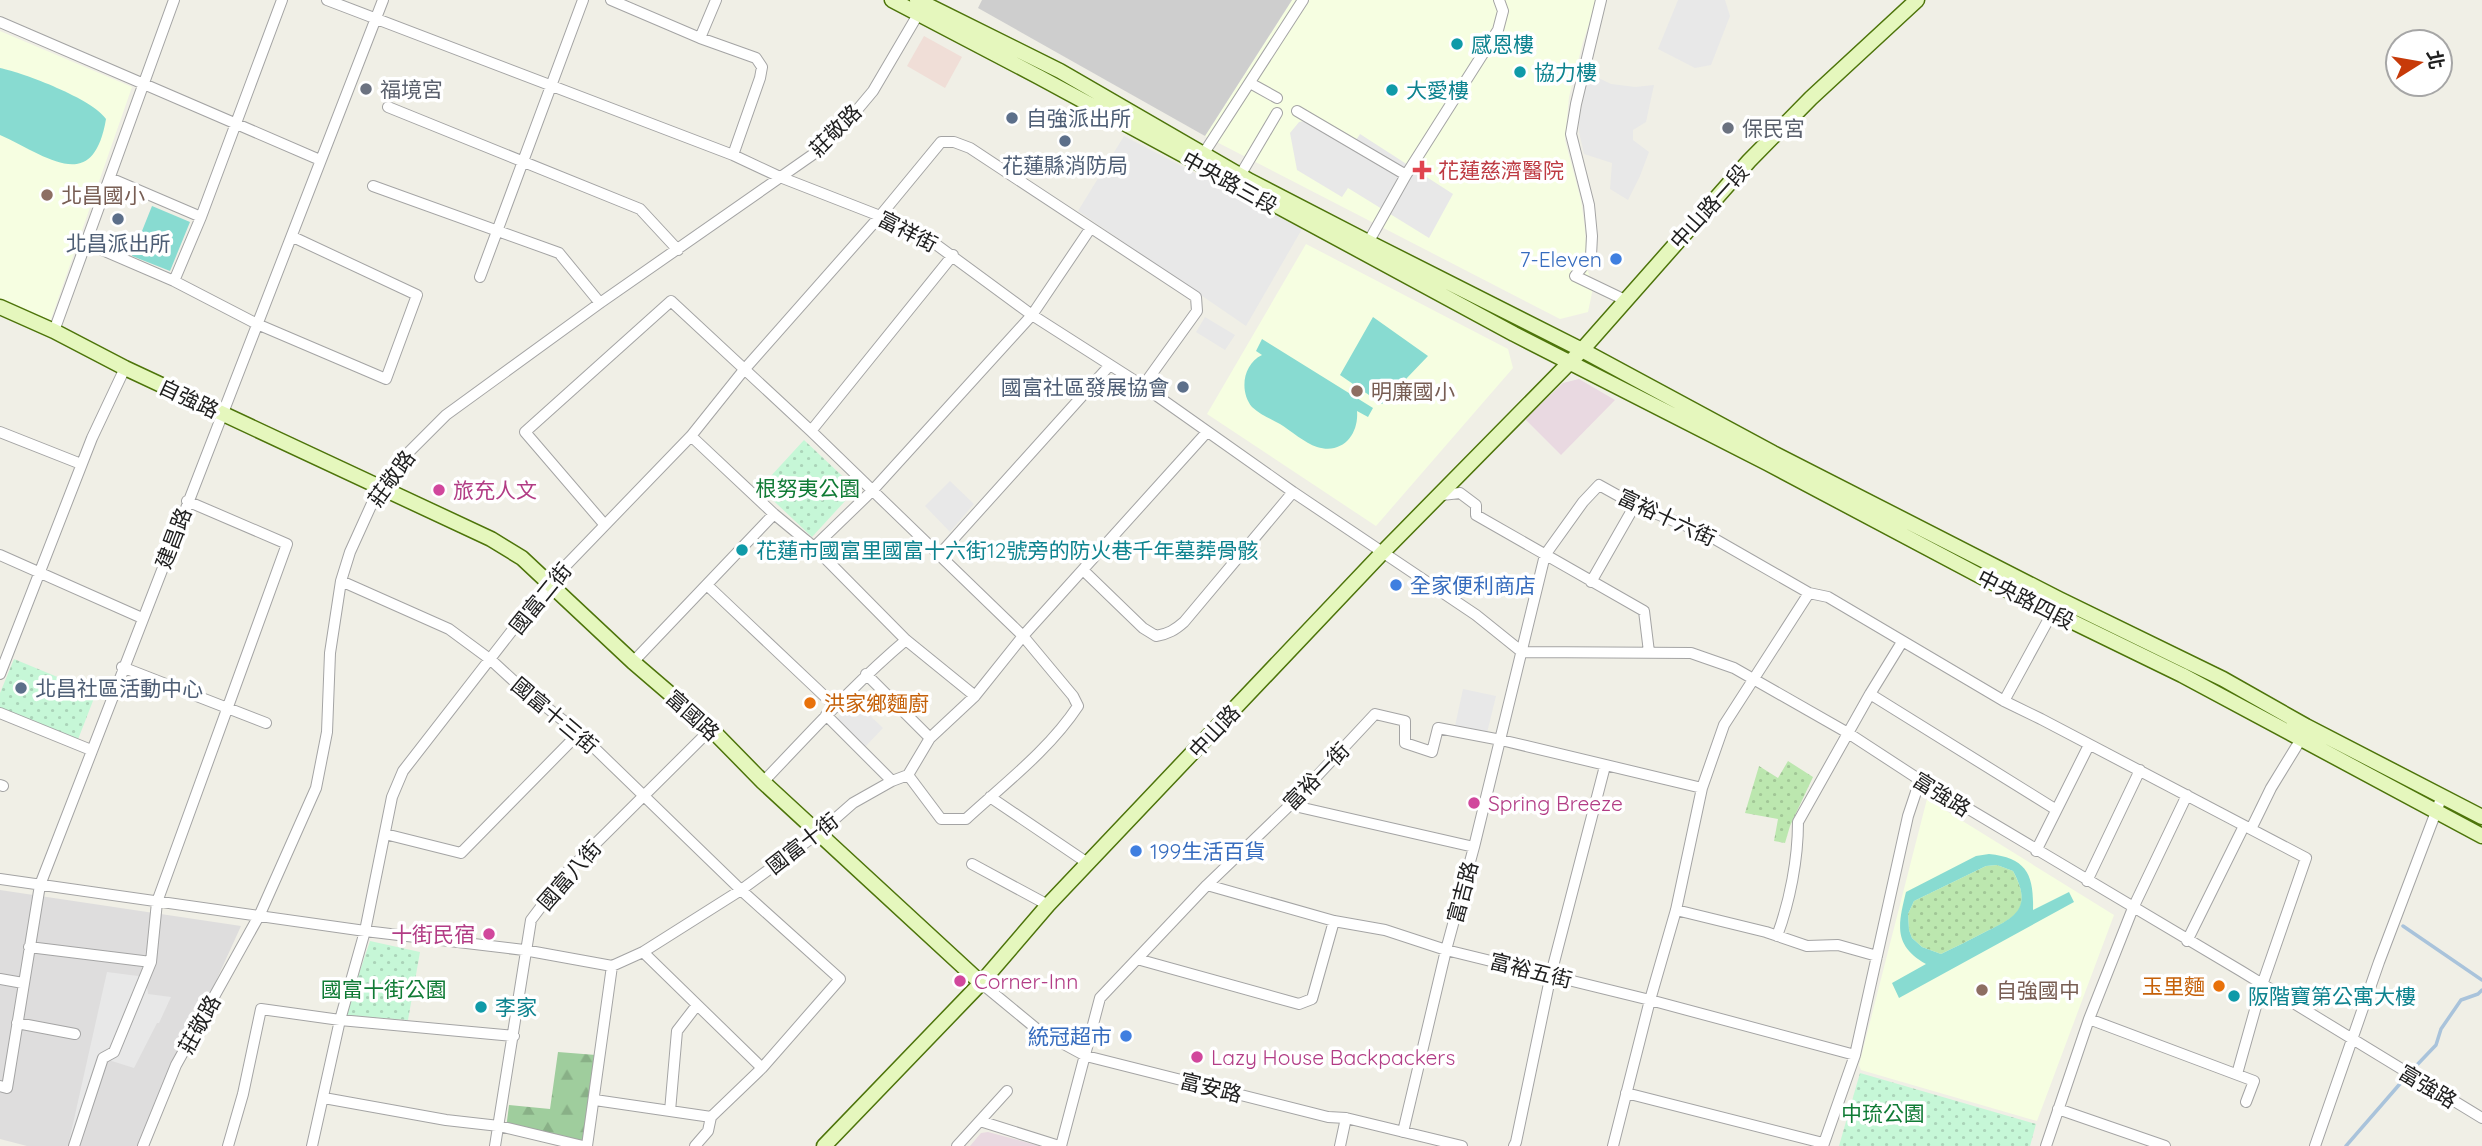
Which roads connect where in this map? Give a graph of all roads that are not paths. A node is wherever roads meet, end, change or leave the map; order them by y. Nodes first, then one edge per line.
1 (174, 0) edge
2 (282, 0) edge
3 (327, 0) edge
4 (383, 0) edge
5 (583, 0) edge
6 (716, 0) edge
7 (892, 0) edge
8 (1303, 0) edge
9 (1499, 0) edge
10 (1601, 0) edge
11 (1917, 0) edge
12 (616, 1) edge
13 (920, 6) edge
14 (375, 20) junction
15 (0, 22) edge
16 (700, 38) junction
17 (144, 83) junction
18 (1250, 83) junction
19 (553, 85) junction
20 (1277, 98) dead end
21 (388, 107) dead end
22 (1297, 111) dead end
23 (1277, 113) dead end
24 (236, 124) junction
25 (1204, 153) junction
26 (733, 155) junction
27 (320, 160) junction
28 (523, 160) junction
29 (1406, 175) junction
30 (780, 177) junction
31 (110, 178) junction
32 (1238, 179) junction
33 (373, 186) dead end
34 (880, 216) junction
35 (201, 217) junction
36 (1090, 229) junction
37 (496, 230) junction
38 (293, 237) junction
39 (86, 243) junction
40 (1365, 248) junction
41 (678, 250) junction
42 (953, 255) junction
43 (480, 277) dead end
44 (174, 281) junction
45 (1625, 300) junction
46 (600, 303) junction
47 (0, 307) edge
48 (1032, 315) junction
49 (257, 324) junction
50 (54, 331) junction
51 (1582, 350) junction
52 (1570, 362) junction
53 (1110, 365) junction
54 (125, 369) junction
55 (743, 371) junction
56 (1143, 386) junction
57 (221, 412) junction
58 (811, 431) junction
59 (0, 432) edge
60 (1207, 432) junction
61 (691, 436) junction
62 (81, 464) junction
63 (379, 488) junction
64 (873, 490) junction
65 (1293, 492) junction
66 (1442, 495) junction
67 (187, 501) junction
68 (1635, 505) junction
69 (774, 514) junction
70 (604, 524) junction
71 (814, 547) junction
72 (1382, 553) junction
73 (0, 555) edge
74 (939, 555) junction
75 (1545, 555) junction
76 (1083, 570) junction
77 (40, 573) junction
78 (341, 581) junction
79 (1591, 582) junction
80 (549, 583) junction
81 (708, 586) junction
82 (1809, 593) junction
83 (2052, 613) junction
84 (142, 618) junction
85 (1023, 636) junction
86 (906, 640) junction
87 (1902, 642) junction
88 (1522, 652) junction
89 (1649, 652) junction
90 (491, 660) junction
91 (633, 662) junction
92 (122, 667) junction
93 (0, 674) edge
94 (866, 674) junction
95 (1752, 678) junction
96 (1870, 694) junction
97 (975, 696) junction
98 (2004, 701) junction
99 (836, 707) junction
100 (227, 709) junction
101 (0, 713) edge
102 (826, 715) junction
103 (265, 723) dead end
104 (711, 729) junction
105 (579, 733) junction
106 (1848, 733) junction
107 (930, 738) junction
108 (2301, 739) junction
109 (1501, 740) junction
110 (2089, 745) junction
111 (91, 750) junction
112 (1605, 766) junction
113 (2140, 770) junction
114 (908, 775) junction
115 (1920, 780) junction
116 (892, 781) junction
117 (763, 782) junction
118 (1702, 788) junction
119 (644, 794) junction
120 (2187, 795) junction
121 (2442, 796) junction
122 (990, 797) junction
123 (1290, 805) junction
124 (2055, 809) junction
125 (2437, 811) junction
126 (2482, 817) edge
127 (2247, 827) junction
128 (820, 832) junction
129 (385, 834) junction
130 (2482, 836) edge
131 (1474, 847) junction
132 (2036, 851) junction
133 (972, 864) dead end
134 (1089, 864) junction
135 (0, 879) edge
136 (2087, 881) junction
137 (40, 885) junction
138 (1207, 886) junction
139 (741, 890) junction
140 (156, 902) junction
141 (1048, 905) junction
142 (2133, 908) junction
143 (1676, 910) junction
144 (260, 914) junction
145 (1334, 920) junction
146 (365, 931) junction
147 (1777, 936) junction
148 (2187, 941) junction
149 (29, 947) junction
150 (524, 950) junction
151 (1446, 950) junction
152 (643, 952) junction
153 (1877, 956) junction
154 (1137, 959) junction
155 (151, 962) junction
156 (612, 966) junction
157 (1551, 974) junction
158 (0, 979) edge
159 (23, 983) junction
160 (981, 983) junction
161 (2262, 985) junction
162 (1650, 1000) junction
163 (696, 1005) junction
164 (2089, 1019) junction
165 (340, 1020) junction
166 (17, 1023) junction
167 (75, 1034) dead end
168 (514, 1036) junction
169 (2352, 1041) junction
170 (1855, 1055) junction
171 (1086, 1056) junction
172 (762, 1068) junction
173 (2237, 1074) junction
174 (4, 1087) edge
175 (1007, 1091) dead end
176 (1626, 1093) junction
177 (324, 1098) junction
178 (595, 1100) junction
179 (2246, 1102) dead end
180 (2059, 1109) junction
181 (670, 1111) junction
182 (711, 1117) junction
183 (1346, 1118) junction
184 (2482, 1118) edge
185 (980, 1121) junction
186 (499, 1126) junction
187 (1403, 1132) junction
188 (1443, 1144) edge
189 (1823, 1145) edge
190 (74, 1146) edge
191 (143, 1146) edge
192 (228, 1146) edge
193 (312, 1146) edge
194 (495, 1146) edge
195 (585, 1146) edge
196 (695, 1146) edge
197 (824, 1146) edge
198 (957, 1146) edge
199 (1060, 1146) edge
200 (1340, 1146) edge
201 (1462, 1146) edge
202 (1514, 1146) edge
203 (1613, 1146) edge
204 (2046, 1146) edge
205 (2165, 1146) edge
206 (2315, 1146) edge

1 - 17 street
2 - 24 street
3 - 14 street, 富祥街
4 - 14 street, 建昌路
5 - 19 street
6 - 16 street
7 - 13 street, 中央路三段
8 - 18 street
9 - 29 street
10 - 45 street
11 - 45 street, 中山路一段
12 - 16 street
13 - 25 street, 中央路三段
13 - 30 street, 莊敬路
13 - 32 street, 中央路三段
14 - 19 street, 富祥街
14 - 27 street, 建昌路
15 - 17 street
16 - 26 street
17 - 24 street
17 - 31 street
18 - 20 street
18 - 25 street
19 - 26 street, 富祥街
19 - 28 street
21 - 28 street
22 - 29 street
23 - 32 street
24 - 27 street
24 - 35 street
25 - 32 street, 中央路三段
26 - 30 street, 富祥街
27 - 38 street, 建昌路
28 - 37 street
28 - 41 street
29 - 40 street
30 - 34 street, 富祥街
30 - 41 street, 莊敬路
31 - 35 street
31 - 39 street
32 - 40 street, 中央路三段
33 - 37 street
34 - 36 street, 國富二街
34 - 42 street, 富祥街
34 - 55 street, 國富二街
35 - 44 street
36 - 48 street
36 - 56 street
37 - 43 street
37 - 46 street
38 - 49 street, 建昌路
38 - 49 street
39 - 44 street
39 - 50 street
40 - 51 street, 中央路三段
40 - 52 street, 中央路三段
41 - 46 street, 莊敬路
42 - 48 street, 富祥街
42 - 58 street
44 - 49 street
45 - 51 street, 中山路一段
46 - 63 street, 莊敬路
47 - 50 street, 自強路
48 - 53 street, 富祥街
48 - 64 street
49 - 57 street, 建昌路
50 - 54 street, 自強路
51 - 52 street, 中山路一段
51 - 121 street, 中央路四段
52 - 66 street, 中山路
52 - 83 street, 中央路四段
53 - 56 street, 富祥街
53 - 74 street
54 - 57 street, 自強路
54 - 62 street
55 - 58 street
55 - 61 street, 國富二街
55 - 70 street
56 - 60 street, 富祥街
57 - 63 street, 自強路
57 - 67 street, 建昌路
58 - 64 street
59 - 62 street
60 - 65 street, 富祥街
60 - 76 street
61 - 69 street
61 - 70 street, 國富二街
62 - 77 street
63 - 78 street, 莊敬路
63 - 80 street, 富國路
64 - 71 street
64 - 74 street
65 - 72 street, 富祥街
65 - 76 street
66 - 72 street, 中山路
66 - 75 street
67 - 84 street, 建昌路
67 - 100 street
68 - 75 street, 富裕十六街
68 - 79 street
68 - 82 street, 富裕十六街
69 - 71 street
69 - 81 street
70 - 80 street, 國富二街
71 - 86 street
72 - 88 street
72 - 134 street, 中山路
73 - 77 street
74 - 85 street
75 - 79 street
75 - 88 street, 富裕十六街
76 - 85 street
77 - 84 street
77 - 93 street
78 - 90 street, 國富十三街
78 - 144 street, 莊敬路
79 - 89 street
80 - 90 street, 國富二街
80 - 91 street, 富國路
81 - 91 street
81 - 99 street
82 - 87 street, 富裕十六街
82 - 95 street
83 - 98 street
83 - 108 street, 中央路四段
84 - 92 street, 建昌路
85 - 97 street
85 - 122 street
86 - 94 street
86 - 97 street
87 - 96 street
87 - 98 street, 富裕十六街
88 - 89 street, 富強路
88 - 109 street, 富吉路
89 - 95 street, 富強路
90 - 105 street, 國富十三街
90 - 129 street, 國富二街
91 - 104 street, 富國路
92 - 100 street
92 - 111 street, 建昌路
94 - 99 street
94 - 107 street
95 - 106 street, 富強路
95 - 118 street
96 - 106 street
96 - 124 street
97 - 107 street
98 - 110 street, 富裕十六街
99 - 102 street
100 - 103 street
100 - 140 street
101 - 111 street
102 - 116 street
102 - 117 street
104 - 117 street, 富國路
104 - 119 street, 國富八街
105 - 119 street, 國富十三街
105 - 129 street
106 - 115 street, 富強路
106 - 147 street
107 - 114 street
108 - 125 street, 中央路四段
108 - 127 street
109 - 112 street, 富裕一街
109 - 123 street, 富裕一街
109 - 131 street, 富吉路
110 - 113 street, 富裕十六街
110 - 124 street
111 - 137 street, 建昌路
112 - 118 street, 富裕一街
112 - 157 street
113 - 120 street, 富裕十六街
113 - 136 street
114 - 116 street, 國富十街
114 - 122 street
115 - 132 street, 富強路
115 - 153 street
116 - 128 street, 國富十街
117 - 128 street, 富國路
118 - 143 street
119 - 139 street, 國富十三街
119 - 150 street, 國富八街
120 - 127 street, 富裕十六街
120 - 142 street
121 - 125 street
121 - 126 street, 中央路四段
122 - 134 street
123 - 131 street
123 - 138 street, 富裕一街
124 - 132 street
125 - 130 street, 中央路四段
125 - 169 street
127 - 148 street
127 - 161 street, 富裕十六街
128 - 139 street, 國富十街
128 - 160 street, 富國路
129 - 146 street, 國富二街
131 - 151 street, 富吉路
132 - 136 street, 富強路
133 - 141 street
134 - 141 street, 中山路
135 - 137 street
136 - 142 street, 富強路
137 - 140 street
137 - 149 street, 建昌路
138 - 145 street, 富裕五街
138 - 154 street, 富裕一街
139 - 152 street, 國富十街
139 - 172 street, 國富十三街
140 - 144 street
140 - 155 street
141 - 160 street, 中山路
142 - 148 street, 富強路
142 - 164 street
143 - 147 street
143 - 162 street
144 - 146 street
144 - 191 street, 莊敬路
145 - 151 street, 富裕五街
145 - 154 street
146 - 150 street
146 - 165 street, 國富二街
147 - 153 street
148 - 161 street, 富強路
149 - 155 street
149 - 159 street, 建昌路
150 - 156 street
150 - 168 street, 國富八街
151 - 157 street, 富裕五街
151 - 187 street, 富吉路
152 - 156 street, 國富十街
152 - 163 street
153 - 170 street
154 - 171 street, 富裕一街
155 - 190 street
156 - 178 street
157 - 162 street, 富裕五街
157 - 202 street
158 - 159 street
159 - 166 street, 建昌路
160 - 171 street, 富安路
160 - 197 street, 中山路
161 - 169 street, 富強路
161 - 173 street
162 - 170 street, 富裕五街
162 - 176 street
163 - 172 street
163 - 181 street
164 - 173 street
164 - 180 street
165 - 168 street
165 - 177 street, 國富二街
165 - 192 street
166 - 167 street
166 - 174 street, 建昌路
168 - 186 street, 國富八街
169 - 184 street, 富強路
169 - 206 street
170 - 189 street
171 - 183 street, 富安路
171 - 199 street, 富裕一街
172 - 182 street
173 - 179 street
175 - 185 street
176 - 189 street
176 - 203 street
177 - 186 street
177 - 193 street, 國富二街
178 - 181 street
178 - 195 street
180 - 204 street
180 - 205 street
181 - 182 street
182 - 196 street
183 - 187 street, 富安路
183 - 200 street
185 - 198 street
185 - 199 street
186 - 194 street, 國富八街
186 - 195 street
187 - 188 street, 富安路
188 - 201 street, 富安路

